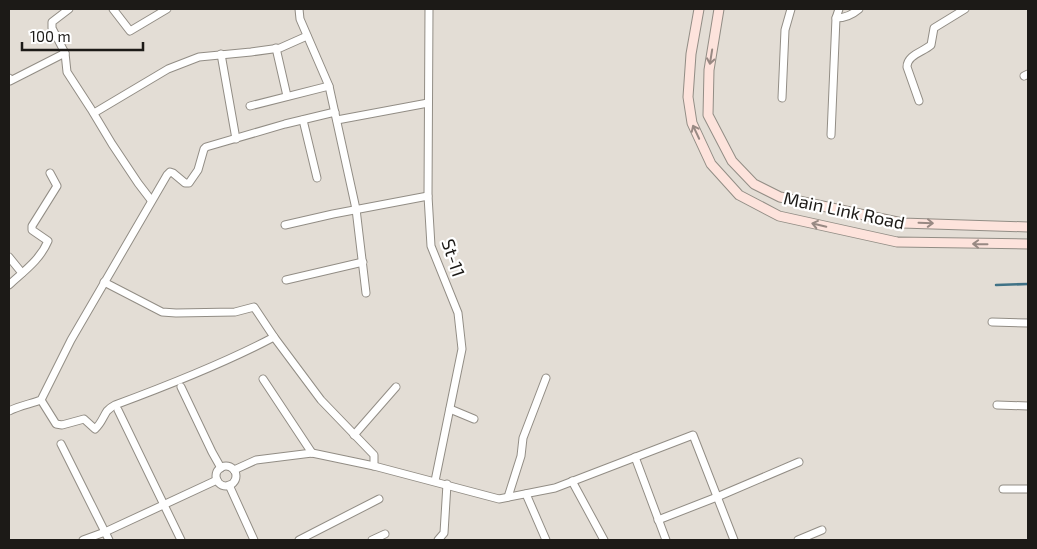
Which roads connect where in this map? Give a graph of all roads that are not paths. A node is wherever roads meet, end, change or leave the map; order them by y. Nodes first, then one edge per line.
1 (69, 9) edge
2 (113, 9) edge
3 (167, 9) edge
4 (299, 9) edge
5 (429, 9) edge
6 (699, 9) edge
7 (719, 9) edge
8 (791, 9) edge
9 (839, 9) edge
10 (860, 9) edge
11 (965, 9) edge
12 (836, 18) junction
13 (307, 36) junction
14 (276, 48) junction
15 (65, 53) junction
16 (221, 54) junction
17 (9, 78) edge
18 (329, 86) junction
19 (288, 96) junction
20 (782, 98) dead end
21 (919, 101) dead end
22 (428, 103) junction
23 (250, 106) dead end
24 (94, 113) junction
25 (336, 116) junction
26 (303, 120) junction
27 (831, 135) dead end
28 (236, 139) junction
29 (50, 173) dead end
30 (317, 178) dead end
31 (428, 196) junction
32 (152, 200) junction
33 (356, 209) junction
34 (286, 225) dead end
35 (1028, 227) edge
36 (1028, 244) edge
37 (9, 257) edge
38 (363, 262) junction
39 (22, 273) junction
40 (286, 280) dead end
41 (104, 282) junction
42 (9, 284) edge
43 (366, 293) dead end
44 (992, 322) dead end
45 (1028, 323) edge
46 (274, 337) junction
47 (546, 378) dead end
48 (263, 379) dead end
49 (181, 387) dead end
50 (396, 387) dead end
51 (41, 400) junction
52 (997, 405) dead end
53 (1028, 406) edge
54 (450, 409) junction
55 (118, 410) dead end
56 (9, 411) edge
57 (474, 419) dead end
58 (354, 435) junction
59 (61, 444) dead end
60 (312, 453) junction
61 (635, 457) junction
62 (799, 462) dead end
63 (374, 466) junction
64 (221, 468) junction
65 (234, 470) junction
66 (217, 480) junction
67 (435, 481) junction
68 (572, 482) junction
69 (447, 484) junction
70 (229, 485) junction
71 (1003, 489) dead end
72 (1028, 490) edge
73 (526, 494) junction
74 (508, 497) junction
75 (717, 497) junction
76 (379, 499) dead end
77 (163, 504) junction
78 (658, 520) junction
79 (822, 530) dead end
80 (105, 532) junction
81 (385, 534) dead end
82 (84, 540) edge
83 (109, 540) edge
84 (181, 540) edge
85 (254, 540) edge
86 (299, 540) edge
87 (372, 540) edge
88 (438, 540) edge
89 (546, 540) edge
90 (604, 540) edge
91 (666, 540) edge
92 (734, 540) edge
93 (798, 540) edge

1 - 15 street
2 - 3 street
4 - 13 street
5 - 22 street, St-11
36 -> 6 street, Main Link Road
7 -> 35 street, Main Link Road
8 - 20 street
9 - 12 street
10 - 12 street
11 - 21 street
12 - 27 street
13 - 14 street
13 - 18 street
14 - 16 street
14 - 19 street
15 - 17 street
15 - 24 street
16 - 24 street
16 - 28 street
18 - 19 street
18 - 25 street
19 - 23 street
22 - 25 street
22 - 31 street, St-11
24 - 32 street
25 - 26 street
25 - 33 street
26 - 28 street
26 - 30 street
28 - 32 street
29 - 39 street
31 - 33 street
31 - 54 street, St-11
32 - 41 street
33 - 34 street
33 - 38 street
37 - 39 street
38 - 40 street
38 - 43 street
39 - 42 street
41 - 46 street
41 - 51 street
44 - 45 street
46 - 51 street
46 - 58 street
47 - 74 street
48 - 60 street
49 - 64 street
50 - 58 street
51 - 56 street
52 - 53 street
54 - 57 street
54 - 67 street, St-11
55 - 77 street
58 - 63 street
59 - 80 street
60 - 63 street
60 - 65 street
61 - 68 street
61 - 75 street
61 - 78 street
62 - 75 street
63 - 67 street
64 - 65 street
64 - 66 street
65 - 70 street
66 - 70 street
66 - 77 street
67 - 69 street
68 - 73 street
68 - 90 street
69 - 74 street
69 - 88 street
70 - 85 street
71 - 72 street
73 - 74 street
73 - 89 street
75 - 78 street
75 - 92 street
76 - 86 street
77 - 80 street
77 - 84 street
78 - 91 street
79 - 93 street
80 - 82 street
80 - 83 street
81 - 87 street

